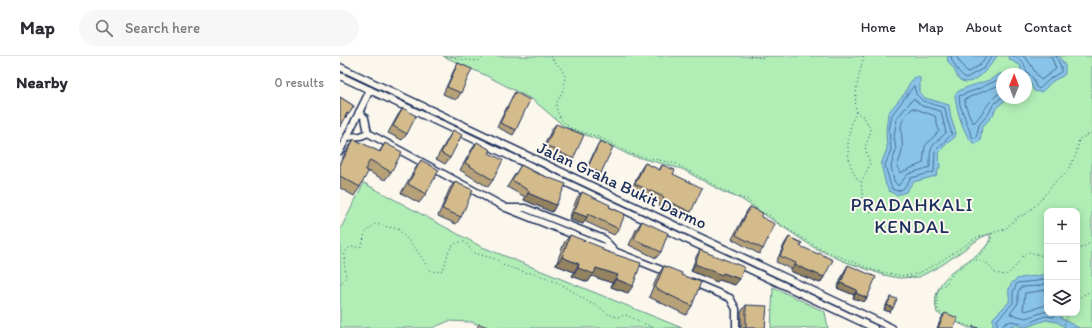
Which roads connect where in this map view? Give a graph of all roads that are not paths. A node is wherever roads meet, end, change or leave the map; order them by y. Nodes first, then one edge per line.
1 (340, 67) edge
2 (340, 76) edge
3 (370, 90) junction
4 (359, 112) junction
5 (368, 133) junction
6 (347, 137) junction
7 (340, 151) edge
8 (672, 274) edge
9 (687, 280) edge
10 (859, 321) junction
11 (736, 328) edge
12 (858, 328) edge
13 (874, 328) edge
14 (892, 328) edge

1 - 14 street, Jalan Graha Bukit Darmo
2 - 3 street, Jalan Graha Bukit Darmo
3 - 4 street
3 - 10 street, Jalan Graha Bukit Darmo
4 - 5 street
4 - 6 street
5 - 6 street
5 - 8 street
6 - 7 street
9 - 11 street
10 - 12 street
10 - 13 street, Jalan Graha Bukit Darmo

